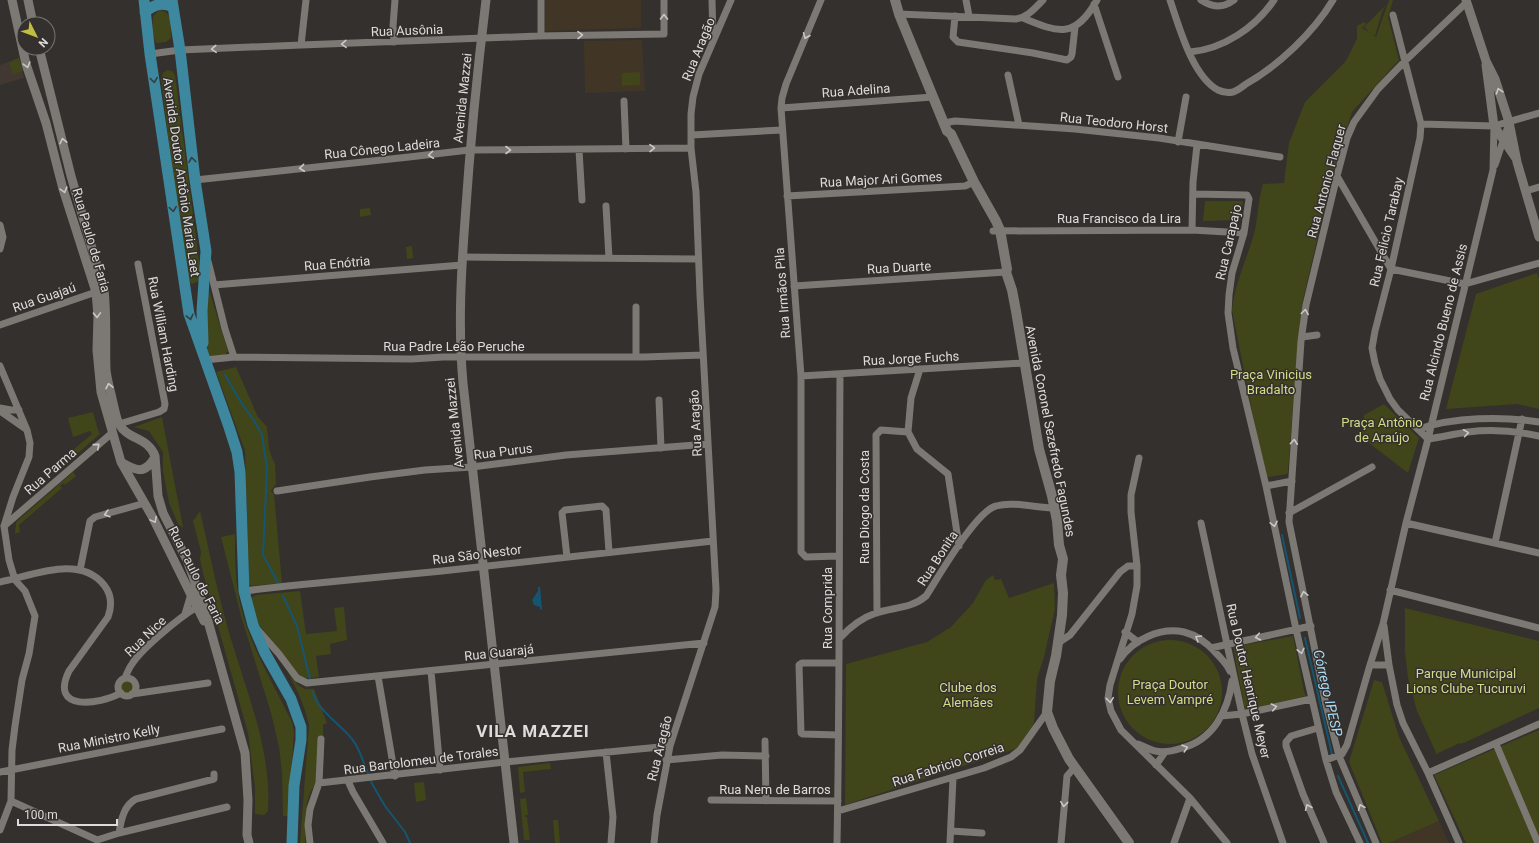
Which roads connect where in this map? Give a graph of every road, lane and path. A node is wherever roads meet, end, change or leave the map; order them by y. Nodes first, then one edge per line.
1 (12, 0) edge
2 (28, 0) edge
3 (144, 0) edge
4 (306, 0) edge
5 (395, 0) edge
6 (486, 0) edge
7 (541, 0) edge
8 (664, 0) edge
9 (712, 0) edge
10 (731, 0) edge
11 (821, 0) edge
12 (895, 0) edge
13 (966, 0) edge
14 (1043, 0) edge
15 (1170, 0) edge
16 (1201, 0) edge
17 (1234, 0) edge
18 (1274, 0) edge
19 (1333, 0) edge
20 (1466, 1) edge
21 (1096, 2) edge
22 (1208, 2) edge
23 (173, 3) edge
24 (145, 12) junction
25 (898, 14) junction
26 (1393, 15) dead end
27 (31, 16) edge
28 (955, 16) junction
29 (968, 16) junction
30 (1023, 18) junction
31 (1075, 27) junction
32 (541, 36) junction
33 (481, 39) junction
34 (713, 40) junction
35 (394, 42) junction
36 (301, 45) junction
37 (180, 50) junction
38 (1190, 52) junction
39 (150, 54) junction
40 (41, 56) edge
41 (1405, 61) junction
42 (1486, 61) junction
43 (1008, 74) dead end
44 (1118, 77) dead end
45 (934, 97) junction
46 (1186, 97) dead end
47 (624, 101) dead end
48 (781, 108) junction
49 (1539, 113) edge
50 (58, 120) junction
51 (1509, 122) junction
52 (46, 123) junction
53 (1422, 124) junction
54 (1019, 125) junction
55 (946, 126) junction
56 (1494, 126) junction
57 (782, 130) junction
58 (692, 134) junction
59 (1504, 141) junction
60 (1178, 142) junction
61 (1197, 145) junction
62 (691, 148) junction
63 (626, 149) junction
64 (469, 150) junction
65 (579, 150) junction
66 (1280, 157) dead end
67 (1518, 162) junction
68 (1493, 170) junction
69 (1337, 176) junction
70 (195, 180) junction
71 (971, 183) junction
72 (1539, 187) edge
73 (1526, 191) junction
74 (1193, 194) junction
75 (787, 196) junction
76 (582, 200) dead end
77 (606, 206) dead end
78 (0, 225) edge
79 (996, 230) junction
80 (1192, 230) junction
81 (1244, 233) junction
82 (1539, 237) edge
83 (0, 248) edge
84 (609, 258) junction
85 (698, 259) junction
86 (462, 261) junction
87 (1539, 263) edge
88 (138, 264) dead end
89 (1391, 268) junction
90 (1006, 272) junction
91 (183, 278) junction
92 (209, 284) junction
93 (1465, 284) junction
94 (794, 286) junction
95 (96, 292) junction
96 (636, 308) dead end
97 (0, 325) edge
98 (1317, 335) dead end
99 (1302, 337) junction
100 (703, 355) junction
101 (234, 357) junction
102 (461, 357) junction
103 (636, 357) junction
104 (205, 358) junction
105 (1024, 362) junction
106 (0, 366) edge
107 (920, 369) junction
108 (840, 374) junction
109 (800, 376) junction
110 (659, 400) dead end
111 (0, 410) edge
112 (19, 410) junction
113 (1522, 419) junction
114 (1539, 422) edge
115 (119, 424) junction
116 (1431, 425) junction
117 (1419, 429) junction
118 (27, 430) junction
119 (908, 432) junction
120 (1520, 432) junction
121 (112, 433) junction
122 (1539, 436) edge
123 (1428, 439) junction
124 (708, 444) junction
125 (661, 448) junction
126 (155, 456) junction
127 (1139, 458) dead end
128 (121, 462) junction
129 (472, 467) junction
130 (1372, 467) dead end
131 (1292, 481) junction
132 (1266, 486) junction
133 (278, 491) dead end
134 (145, 503) junction
135 (1052, 508) junction
136 (1289, 513) junction
137 (1201, 523) dead end
138 (1406, 523) junction
139 (4, 526) junction
140 (713, 541) junction
141 (1495, 543) junction
142 (958, 546) junction
143 (609, 552) junction
144 (1539, 553) edge
145 (567, 556) junction
146 (838, 556) junction
147 (483, 565) junction
148 (1137, 566) junction
149 (80, 570) junction
150 (15, 580) junction
151 (0, 582) edge
152 (1390, 590) junction
153 (244, 591) junction
154 (190, 594) junction
155 (197, 607) junction
156 (876, 612) junction
157 (185, 614) junction
158 (253, 624) junction
159 (1383, 624) junction
160 (1310, 626) junction
161 (1539, 628) edge
162 (1297, 629) junction
163 (1125, 632) junction
164 (212, 635) junction
165 (840, 638) junction
166 (1138, 642) junction
167 (704, 643) junction
168 (1058, 643) junction
169 (1227, 644) junction
170 (1211, 648) junction
171 (839, 663) junction
172 (1117, 663) junction
173 (494, 664) junction
174 (1370, 665) junction
175 (1388, 665) junction
176 (431, 671) junction
177 (378, 676) junction
178 (1233, 677) junction
179 (125, 678) junction
180 (297, 678) joint
181 (208, 683) dead end
182 (121, 693) junction
183 (132, 694) junction
184 (1311, 699) junction
185 (1047, 712) junction
186 (1242, 714) junction
187 (1221, 716) junction
188 (1539, 724) edge
189 (1318, 728) junction
190 (222, 729) dead end
191 (838, 735) junction
192 (321, 739) dead end
193 (765, 742) dead end
194 (1134, 743) junction
195 (1496, 744) junction
196 (670, 746) junction
197 (606, 752) junction
198 (1165, 752) junction
199 (766, 756) junction
200 (1338, 756) junction
201 (666, 760) junction
202 (1327, 760) junction
203 (505, 762) junction
204 (1156, 765) junction
205 (1074, 768) junction
206 (12, 769) junction
207 (440, 770) junction
208 (0, 772) edge
209 (1428, 773) junction
210 (214, 774) dead end
211 (395, 776) junction
212 (953, 778) junction
213 (348, 781) junction
214 (319, 783) junction
215 (1190, 798) junction
216 (711, 800) dead end
217 (11, 801) junction
218 (766, 801) junction
219 (838, 801) junction
220 (227, 806) dead end
221 (838, 811) junction
222 (0, 830) edge
223 (951, 831) junction
224 (982, 832) dead end
225 (119, 833) junction
226 (96, 841) edge
227 (249, 843) edge
228 (292, 843) edge
229 (310, 843) edge
230 (383, 843) edge
231 (514, 843) edge
232 (611, 843) edge
233 (654, 843) edge
234 (837, 843) edge
235 (950, 843) edge
236 (1061, 843) edge
237 (1129, 843) edge
238 (1174, 843) edge
239 (1227, 843) edge
240 (1283, 843) edge
241 (1324, 843) edge
242 (1360, 843) edge
243 (1376, 843) edge
244 (1459, 843) edge
245 (1538, 843) edge

1 -> 52 street, Rua Paulo de Faria
2 - 27 street
3 - 24 main road, Avenida Doutor Antônio Maria Laet
4 - 36 street
5 - 35 street
6 - 33 street, Avenida Mazzei
7 - 32 street
32 -> 8 street, Rua Ausônia
9 - 34 street
10 - 34 street, Rua Aragão
11 -> 48 street, Rua Irmãos Pìla
12 - 25 main road
13 - 29 street
14 - 30 street
15 - 38 street
16 - 22 street
17 - 22 street
18 - 38 street
19 - 38 street
20 - 41 street, Rua Antonio Flaquer
20 - 42 street
21 - 31 street
21 - 44 street
23 - 24 main road
23 - 37 main road, Avenida Doutor Antônio Maria Laet
24 - 39 main road, Avenida Doutor Antônio Maria Laet
25 - 28 street
25 - 45 main road
26 - 41 street, Rua Felicio Tarabay
28 - 29 street
28 - 31 street
29 - 30 street
30 - 31 street
32 - 33 street, Rua Ausônia
33 - 35 street, Rua Ausônia
33 - 64 street, Avenida Mazzei
34 - 58 street, Rua Aragão
35 -> 36 street, Rua Ausônia
36 -> 37 street, Rua Ausônia
37 - 39 street, Rua Ausônia
70 -> 37 main road, Avenida Doutor Antônio Maria Laet
39 -> 91 main road, Avenida Doutor Antônio Maria Laet
40 - 50 street, Rua Paulo de Faria
41 - 53 street, Rua Felicio Tarabay
41 - 69 street, Rua Antonio Flaquer
51 -> 42 street
42 - 56 street, Rua Alcindo Bueno de Assis
43 - 54 street
45 - 48 street, Rua Adelina
45 - 55 main road
46 - 60 street
47 - 63 street
48 - 57 street, Rua Irmãos Pìla
49 - 51 street
50 - 52 street
115 -> 50 street, Rua Paulo de Faria
51 - 56 street
51 - 59 street
51 - 67 street
52 -> 95 street, Rua Paulo de Faria
53 - 56 street
53 - 89 street, Rua Felicio Tarabay
54 - 55 street, Rua Teodoro Horst
54 - 60 street, Rua Teodoro Horst
55 - 71 main road, Avenida Coronel Sezefredo Fagundes
56 - 59 street
56 - 68 street, Rua Alcindo Bueno de Assis
57 - 58 street
57 - 75 street, Rua Irmãos Pìla
58 - 62 street, Rua Aragão
59 - 67 street
59 - 68 street
60 - 61 street, Rua Teodoro Horst
61 - 66 street, Rua Teodoro Horst
61 - 74 street
63 -> 62 street, Rua Cônego Ladeira
62 - 85 street, Rua Aragão
63 - 65 street, Rua Cônego Ladeira
64 -> 65 street, Rua Cônego Ladeira
64 -> 70 street, Rua Cônego Ladeira
64 - 86 street, Avenida Mazzei
65 - 76 street
67 - 73 street
68 - 93 street, Rua Alcindo Bueno de Assis
69 - 89 street
99 -> 69 street, Rua Antonio Flaquer
70 - 92 main road, Avenida Doutor Antônio Maria Laet
71 - 75 street, Rua Major Ari Gomes
71 - 79 main road, Avenida Coronel Sezefredo Fagundes
72 - 73 street
73 - 82 street
74 - 80 street
74 - 81 street, Rua Carapajo
75 - 94 street, Rua Irmãos Pìla
77 - 84 street
78 - 83 street
79 - 80 street, Rua Francisco da Lira
79 - 90 main road, Avenida Coronel Sezefredo Fagundes
80 - 81 street, Rua Francisco da Lira
81 - 132 street, Rua Carapajo
84 - 85 street, Rua Enótria
84 - 86 street, Rua Enótria
85 - 100 street, Rua Aragão
86 - 92 street, Rua Enótria
86 - 102 street, Avenida Mazzei
87 - 93 street
88 - 115 street, Rua William Harding
89 - 93 street
89 - 117 street, Rua Felicio Tarabay
90 - 94 street, Rua Duarte
90 - 105 main road, Avenida Coronel Sezefredo Fagundes
91 - 92 main road
91 -> 104 main road, Avenida Doutor Antônio Maria Laet
92 - 101 street, Avenida Doutor Antônio Maria Laet
92 - 104 main road, Avenida Doutor Antônio Maria Laet
93 - 116 street, Rua Alcindo Bueno de Assis
94 - 109 street, Rua Irmãos Pìla
95 - 97 street, Rua Guajaú
95 -> 121 street, Rua Paulo de Faria
96 - 103 street
98 - 99 street
131 -> 99 street, Rua Antonio Flaquer
100 - 103 street, Rua Padre Leão Peruche
100 - 124 street, Rua Aragão
101 - 102 street, Rua Padre Leão Peruche
101 - 104 street, Rua Padre Leão Peruche
102 - 103 street, Rua Padre Leão Peruche
102 - 129 street, Avenida Mazzei
104 - 153 main road, Avenida Doutor Antônio Maria Laet
105 - 107 street, Rua Jorge Fuchs
105 - 135 main road, Avenida Coronel Sezefredo Fagundes
106 - 112 street
107 - 108 street, Rua Jorge Fuchs
107 - 119 street
108 - 109 street, Rua Jorge Fuchs
108 - 146 street, Rua Comprida
109 - 146 street, Rua Irmãos Pìla
110 - 125 street
111 - 112 street
111 - 118 street
112 - 118 street
113 - 114 street
113 - 116 street
113 - 120 street
115 - 126 street
116 - 117 street
116 - 123 street, Rua Alcindo Bueno de Assis
117 - 123 street, Rua Felicio Tarabay
118 - 139 street
119 - 142 street
119 - 156 street, Rua Diogo da Costa
120 - 122 street
123 -> 120 street
120 - 141 street
121 - 128 street, Rua Paulo de Faria
139 -> 121 street, Rua Parma
123 - 138 street, Rua Alcindo Bueno de Assis
124 - 125 street, Rua Purus
124 - 140 street, Rua Aragão
125 - 129 street, Rua Purus
126 - 128 street
126 - 164 street, Rua Paulo de Faria
127 - 148 street
128 - 134 street, Rua Paulo de Faria
129 - 133 street, Rua Purus
129 - 147 street, Avenida Mazzei
130 - 136 street
131 - 132 street
131 - 136 street, Rua Antonio Flaquer
132 -> 162 street, Rua Carapajo
134 -> 149 street
134 -> 154 street, Rua Paulo de Faria
135 - 142 street, Rua Bonita
135 - 168 main road, Avenida Coronel Sezefredo Fagundes
160 -> 136 street, Rua Antonio Flaquer
137 - 169 street, Rua Doutor Henrique Meyer
138 - 141 street
138 - 152 street, Rua Alcindo Bueno de Assis
139 - 150 street
140 - 143 street, Rua São Nestor
140 - 167 street, Rua Aragão
141 - 144 street
142 - 156 street, Rua Bonita
143 - 145 street, Rua São Nestor
143 - 145 street
145 - 147 street, Rua São Nestor
146 - 165 street, Rua Comprida
147 - 153 street, Rua São Nestor
147 - 173 street, Avenida Mazzei
148 - 163 street
148 - 168 street
149 - 150 street
149 - 182 street
150 - 151 street
150 - 206 street
152 - 159 street, Rua Alcindo Bueno de Assis
152 - 161 street
153 - 158 main road, Avenida Doutor Antônio Maria Laet
154 - 155 street, Rua Paulo de Faria
154 - 157 street, Rua Nice
155 - 157 street, Rua Nice
155 - 164 street, Rua Paulo de Faria
156 - 165 street, Rua Bonita
157 - 179 street, Rua Nice
158 - 180 street, Avenida Doutor Antônio Maria Laet
158 - 228 main road, Avenida Doutor Antônio Maria Laet
159 - 174 street, Rua Alcindo Bueno de Assis
159 - 175 street
160 - 162 street
160 - 200 street, Rua Antonio Flaquer
162 -> 169 street
162 -> 184 street, Rua Carapajo
163 - 166 street
163 - 172 street
164 - 227 street
165 - 171 street, Rua Comprida
170 -> 166 street
166 - 172 street
167 - 173 street, Rua Guarajá
167 - 196 street, Rua Aragão
168 - 185 main road, Avenida Coronel Sezefredo Fagundes
169 - 170 street
169 - 178 street, Rua Doutor Henrique Meyer
170 - 178 street
171 - 191 street, Rua Comprida
171 - 191 street
172 -> 194 street
173 - 176 street, Rua Guarajá
173 - 203 street, Avenida Mazzei
174 - 175 street
174 - 200 street, Rua Alcindo Bueno de Assis
175 - 209 street
176 - 177 street, Rua Guarajá
176 - 207 street
177 - 180 street, Rua Guarajá
177 - 211 street
178 - 186 street, Rua Doutor Henrique Meyer
178 - 187 street
179 - 182 street
179 - 183 street
181 - 183 street
182 - 183 street
186 -> 184 street
184 - 189 street, Rua Carapajo
185 - 205 main road, Avenida Coronel Sezefredo Fagundes
185 - 212 street, Rua Fabricio Correia
186 - 187 street
186 - 240 street, Rua Doutor Henrique Meyer
198 -> 187 street
188 - 195 street
189 - 202 street, Rua Carapajo
241 -> 189 street
190 - 206 street, Rua Ministro Kelly
191 - 219 street, Rua Comprida
192 - 214 street
193 - 199 street
194 - 198 street
194 - 204 street
195 - 209 street
195 - 245 street
196 - 197 street, Rua Bartolomeu de Torales
196 - 201 street, Rua Aragão
197 - 203 street, Rua Bartolomeu de Torales
197 - 232 street
198 - 204 street
199 - 201 street
199 - 218 street
200 - 202 street
243 -> 200 street, Rua Antonio Flaquer
201 - 233 street, Rua Aragão
202 - 242 street, Rua Carapajo
203 - 207 street, Rua Bartolomeu de Torales
203 - 231 street, Avenida Mazzei
204 - 215 street
205 -> 236 street
205 - 237 main road, Avenida Coronel Sezefredo Fagundes
206 - 208 street, Rua Ministro Kelly
206 - 217 street
207 - 211 street, Rua Bartolomeu de Torales
209 - 244 street
210 - 225 street
211 - 213 street, Rua Bartolomeu de Torales
212 - 221 street, Rua Fabricio Correia
212 - 223 street
213 - 214 street, Rua Bartolomeu de Torales
213 - 230 street
214 - 229 street
215 - 238 street
215 - 239 street
216 - 218 street, Rua Nem de Barros
217 - 222 street
217 - 226 street
218 - 219 street, Rua Nem de Barros
219 - 221 street, Rua Comprida
220 - 225 street
221 - 234 street, Rua Comprida
223 - 224 street
223 - 235 street
225 - 226 street

